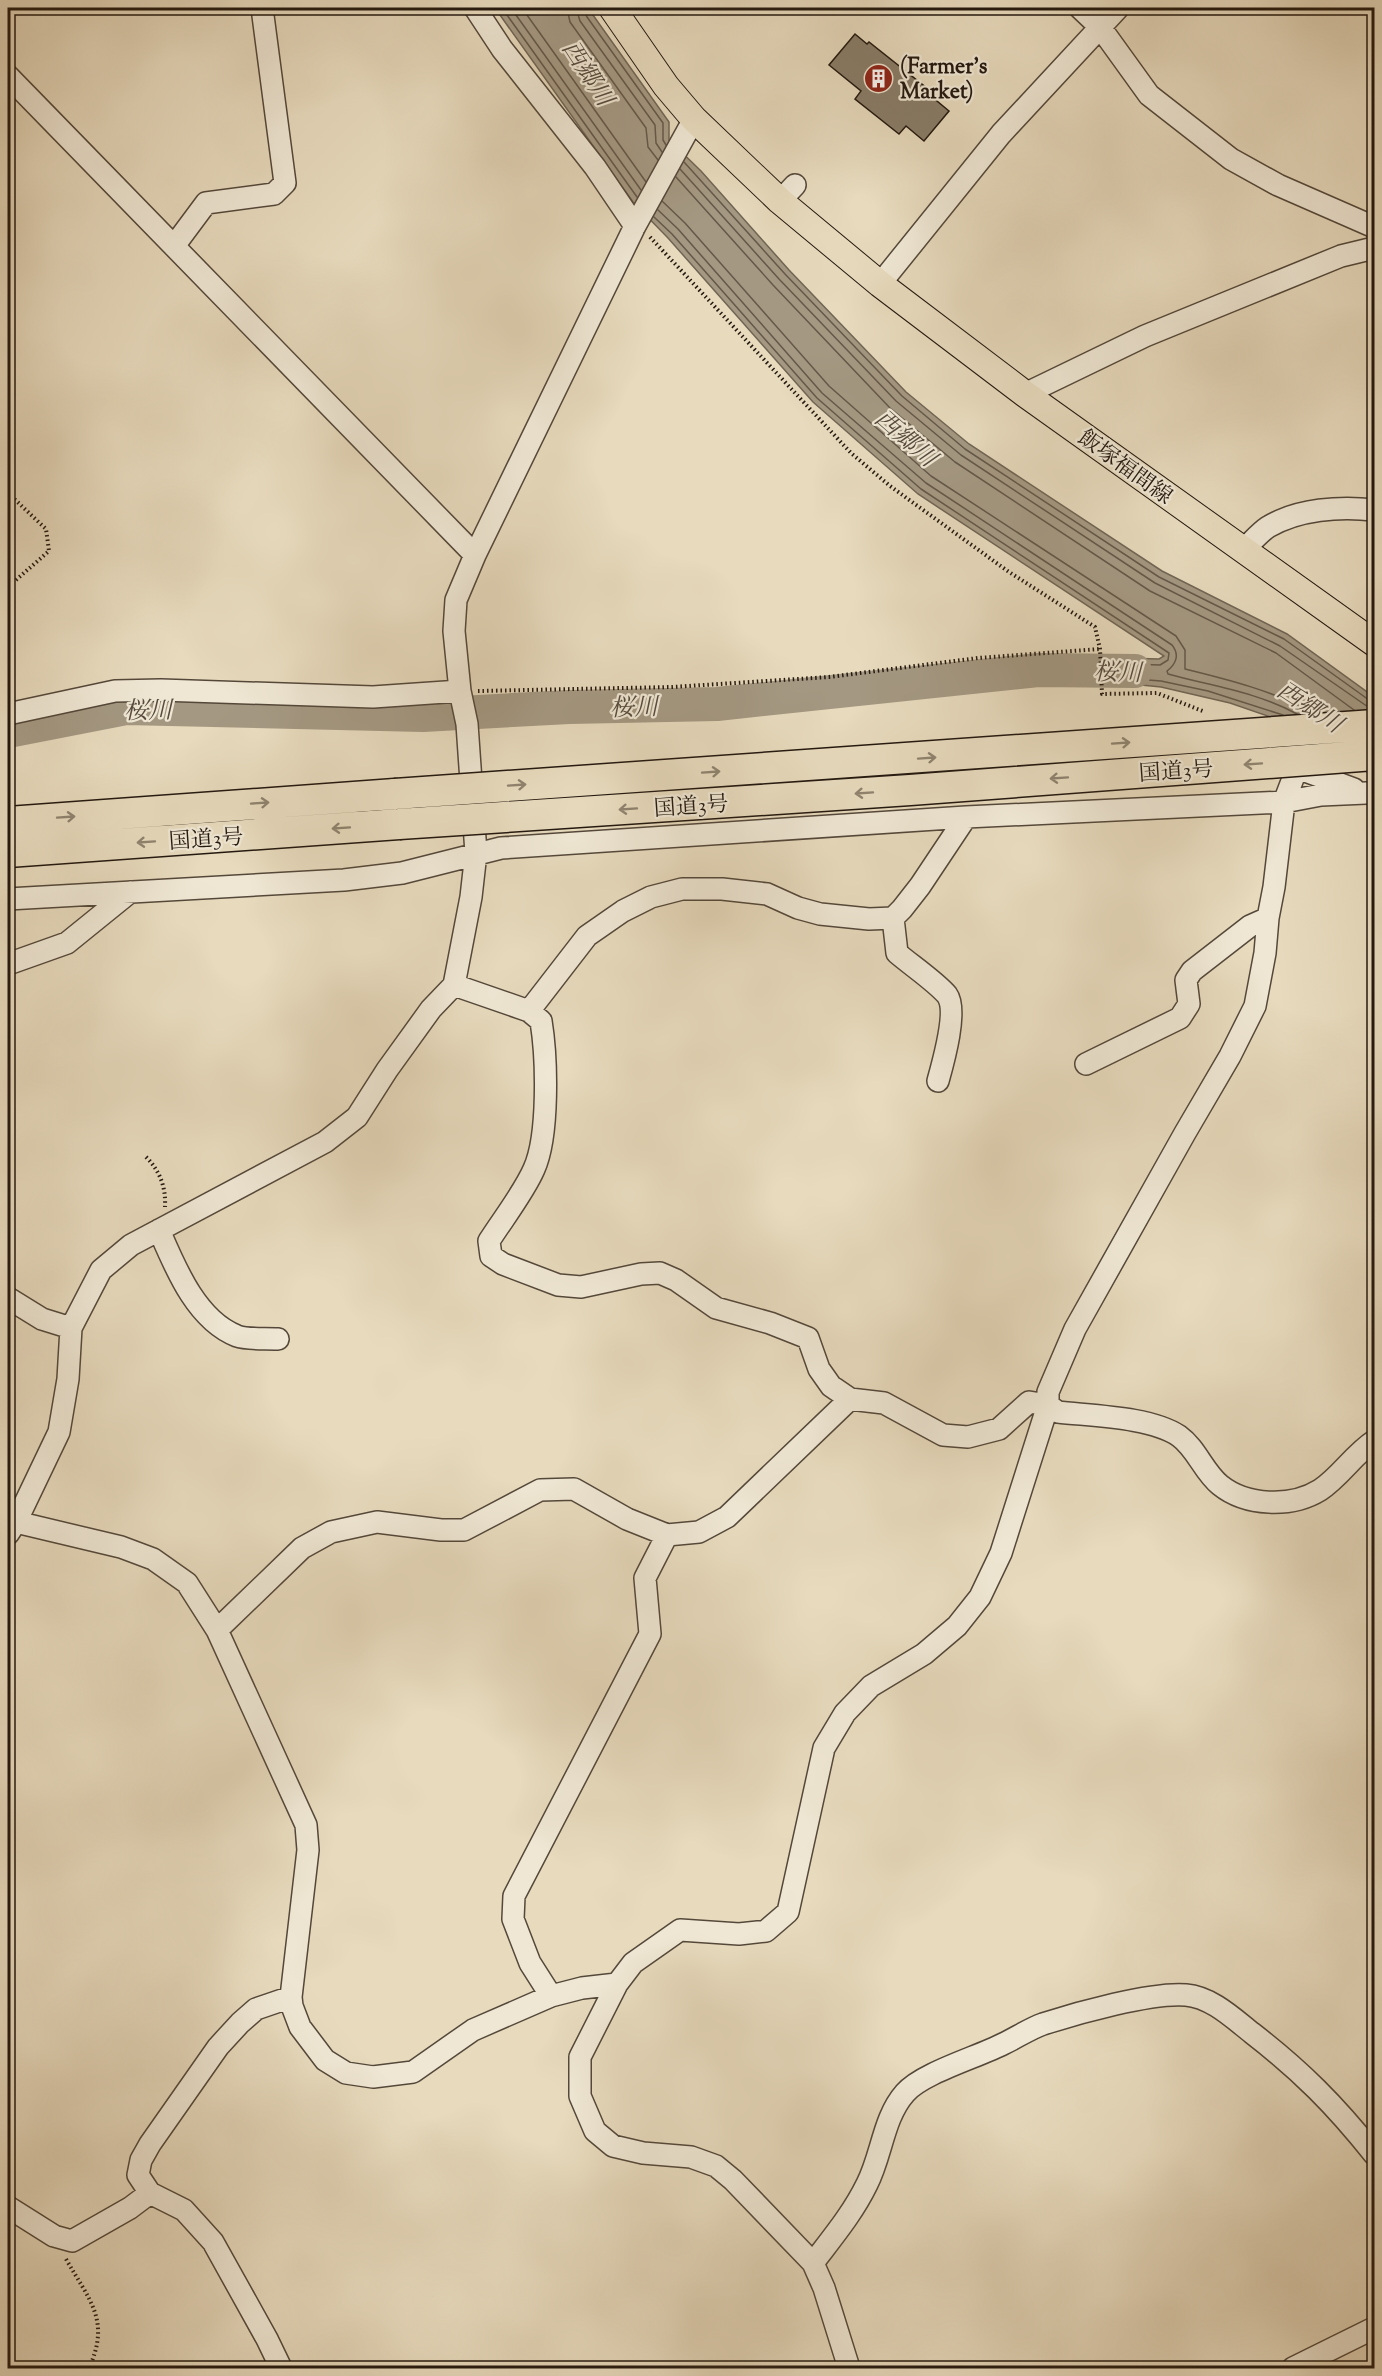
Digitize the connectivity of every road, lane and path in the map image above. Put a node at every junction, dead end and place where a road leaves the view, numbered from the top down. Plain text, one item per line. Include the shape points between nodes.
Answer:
1 (262, 8) edge
2 (475, 8) edge
3 (612, 8) edge
4 (1080, 8) edge
5 (1118, 8) edge
6 (1100, 27) junction
7 (8, 76) edge
8 (694, 119) junction
9 (637, 223) junction
10 (1374, 227) edge
11 (174, 246) junction
12 (1374, 248) edge
13 (880, 284) junction
14 (1025, 394) junction
15 (8, 493) edge
16 (1374, 510) edge
17 (1243, 550) junction
18 (475, 555) junction
19 (8, 587) edge
20 (1374, 643) edge
21 (1100, 649) junction
22 (461, 696) junction
23 (1374, 712) edge
24 (8, 714) edge
25 (1236, 725) joint
26 (1374, 725) edge
27 (1169, 739) junction
28 (1374, 755) edge
29 (1297, 768) junction
30 (1370, 796) edge
31 (1284, 802) junction
32 (966, 817) junction
33 (8, 822) edge
34 (8, 852) edge
35 (476, 853) junction
36 (130, 892) junction
37 (8, 900) edge
38 (892, 918) junction
39 (1268, 918) junction
40 (8, 964) edge
41 (454, 985) junction
42 (530, 1011) junction
43 (1086, 1064) dead end
44 (938, 1081) dead end
45 (146, 1157) dead end
46 (161, 1229) junction
47 (8, 1298) edge
48 (71, 1328) junction
49 (278, 1339) dead end
50 (850, 1399) junction
51 (1047, 1405) junction
52 (1374, 1441) edge
53 (12, 1528) edge
54 (667, 1535) junction
55 (217, 1630) junction
56 (617, 1984) junction
57 (551, 1996) junction
58 (291, 1997) junction
59 (1374, 2154) edge
60 (150, 2193) junction
61 (8, 2207) edge
62 (54, 2236) junction
63 (813, 2263) junction
64 (1374, 2328) edge
65 (89, 2368) edge
66 (281, 2368) edge
67 (849, 2368) edge
68 (1293, 2368) edge

1 - 11 street via 285,183 274,194 206,203
2 - 9 street via 502,49
3 - 8 main road
4 - 6 street
5 - 6 street
6 - 10 street via 1149,95 1230,159 1278,185
6 - 13 street via 1000,134
7 - 11 street
8 - 9 street
8 - 13 main road, 飯塚福間線 via 788,193
9 - 18 street
9 - 21 path via 851,453 1009,572 1095,627
11 - 18 street
12 - 14 street via 1341,256 1145,336
13 - 14 main road, 飯塚福間線
14 - 17 main road, 飯塚福間線
15 - 19 path via 46,529 49,551
16 - 17 street via 1306,512 1268,528
17 - 20 main road, 飯塚福間線
18 - 22 street via 456,600 454,631
21 - 22 path via 978,658 807,679
21 - 25 path via 1102,694 1157,693
22 - 24 street via 115,691
22 - 35 street via 467,724
23 - 27 highway, bridge via 1297,718
25 - 29 street via 1279,747
26 - 27 highway, 国道3号, bridge
33 -> 27 highway, 国道3号, bridge
28 -> 34 highway, 国道3号, bridge
29 - 30 street
29 - 31 street
30 - 31 street via 1321,795
31 - 32 street
31 - 39 street
32 - 35 street via 513,847
32 - 38 street via 920,886
35 - 36 street via 402,873 344,880
35 - 41 street
36 - 37 street
36 - 40 street via 67,943
38 - 42 street via 820,914 767,894 682,889 651,897 587,936
38 - 44 street via 897,953 948,996 951,1008 946,1056
39 - 43 street via 1250,926 1192,971 1186,980 1189,1004 1180,1018
39 - 51 street via 1255,1006 1075,1329 1048,1392
41 - 42 street
41 - 46 street via 431,1009 357,1118 325,1142
42 - 50 street via 542,1022 545,1045 544,1126 534,1169 489,1240 491,1256 558,1285 589,1286 660,1273 716,1308 808,1338 819,1369 831,1386
45 - 46 path via 165,1189
46 - 48 street via 130,1245 101,1270
46 - 49 street via 189,1292 210,1316 238,1336
47 - 48 street via 42,1319
48 - 53 street via 59,1432
50 - 51 street via 884,1403 943,1435 968,1437 999,1429 1029,1402
50 - 54 street via 727,1517 699,1532
51 - 52 street via 1058,1412 1157,1425 1192,1448 1204,1469 1220,1485 1241,1498 1264,1503 1299,1498 1320,1490
51 - 56 street via 1001,1553 980,1597 957,1626 924,1654 871,1686 845,1713 824,1748 788,1912 766,1931 739,1934 680,1930 633,1963
53 - 55 street via 121,1547 153,1559 186,1583
54 - 55 street via 627,1519 574,1489 540,1490 464,1530 377,1522 332,1532 302,1548
54 - 57 street via 645,1578 650,1634 514,1896 513,1919 530,1963
55 - 58 street via 306,1825 308,1850
56 - 57 street
56 - 63 street via 580,2057 580,2096 595,2131 613,2146 691,2157 716,2166
57 - 58 street via 473,2030 413,2072 373,2077 345,2073 325,2060 300,2027
58 - 60 street via 256,2009 218,2047 141,2160 138,2175
59 - 63 street via 1339,2110 1293,2065 1219,2007 1187,1995 1150,1997 1042,2025 929,2077 906,2092 885,2130 867,2184
60 - 62 street via 72,2241
60 - 66 street via 184,2210 213,2242
61 - 62 street
62 - 65 path via 97,2313 99,2338
63 - 67 street
64 - 68 street

